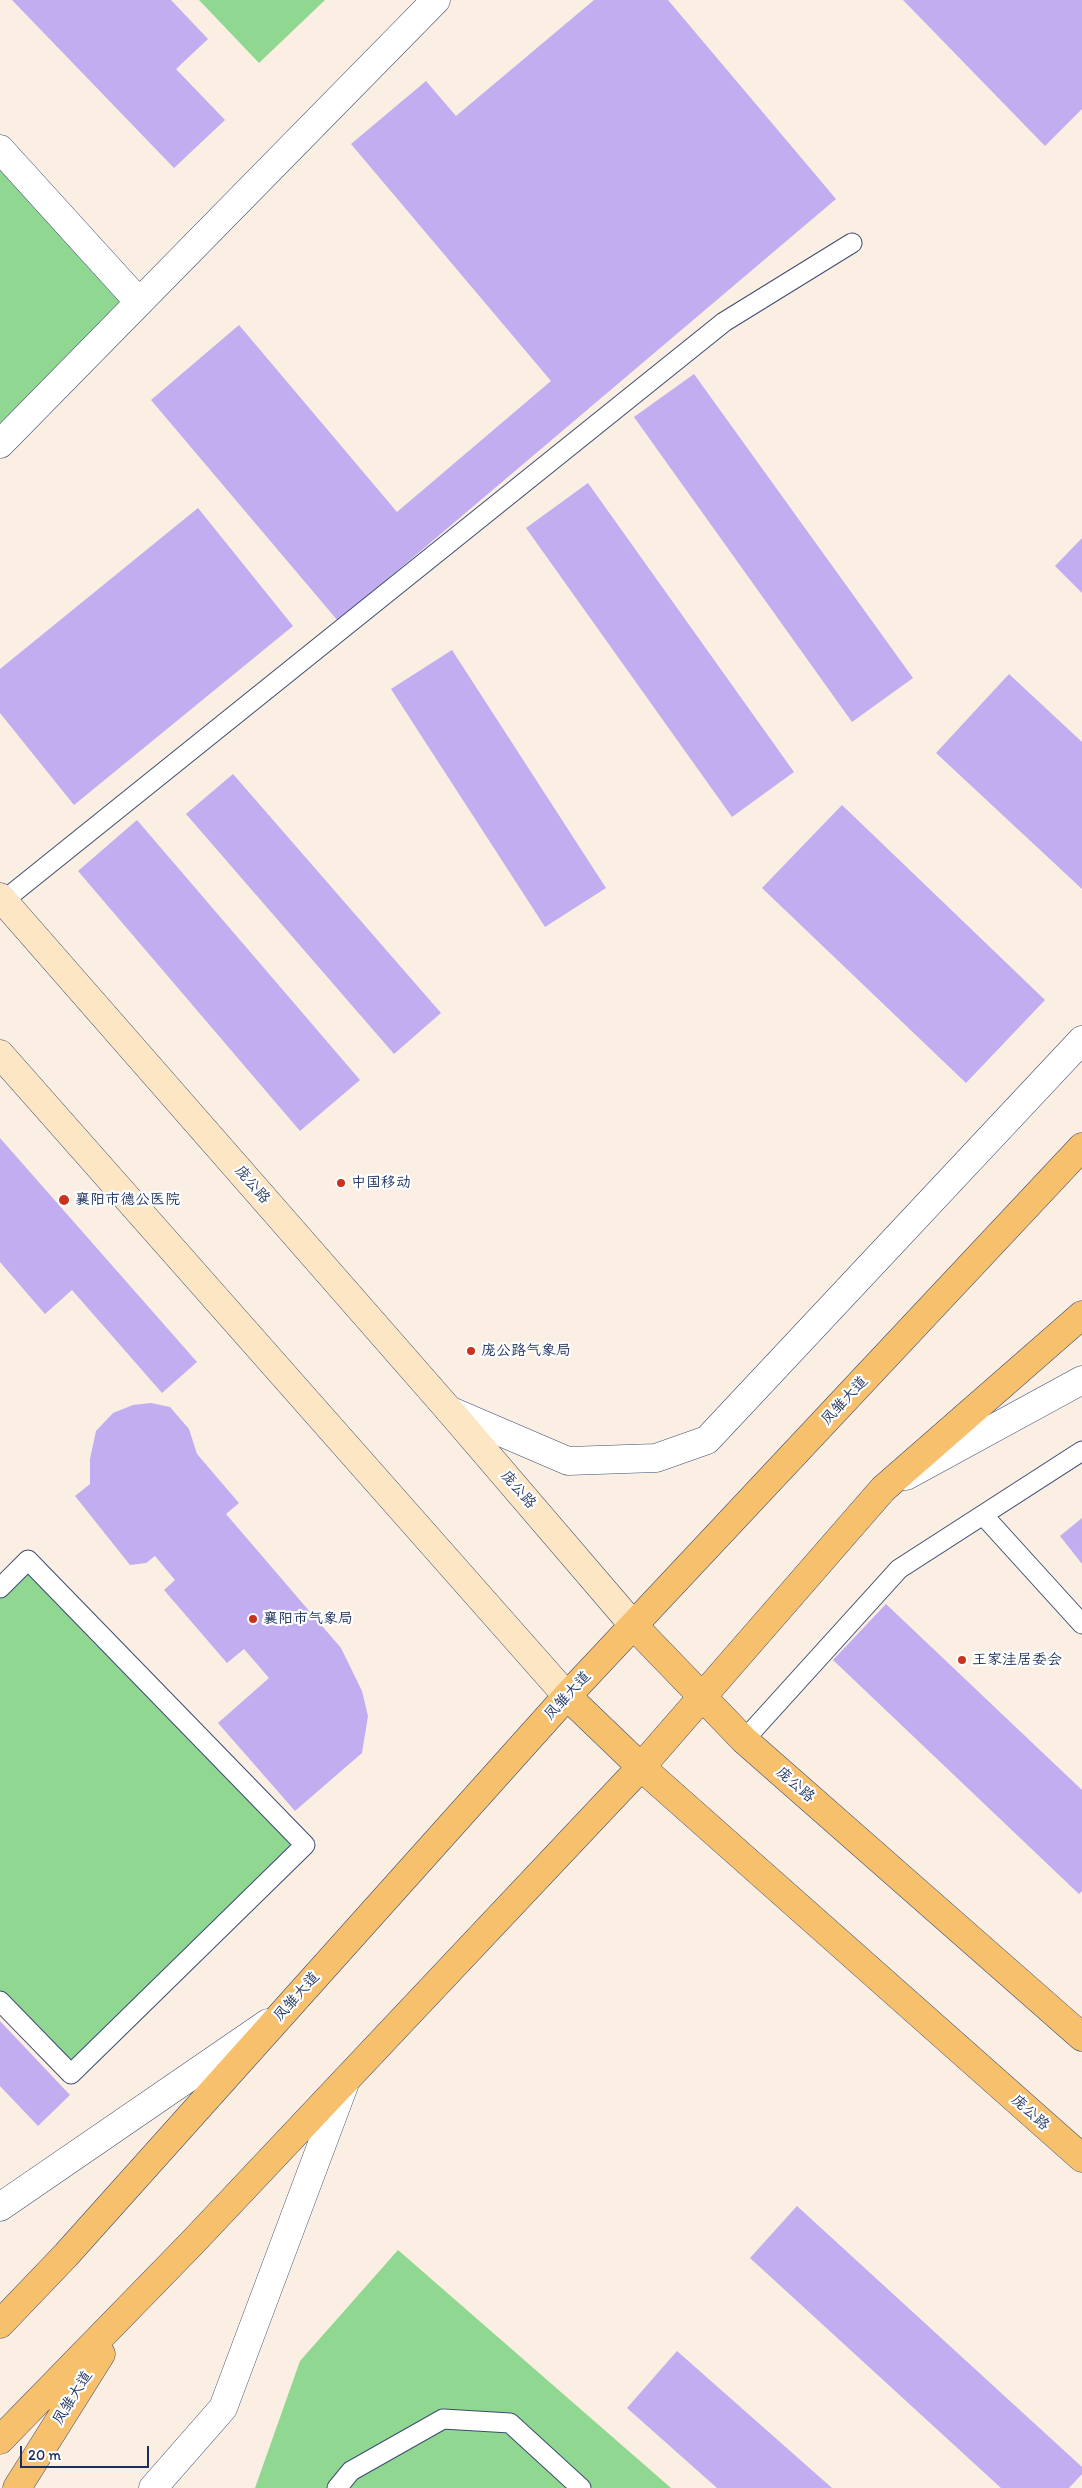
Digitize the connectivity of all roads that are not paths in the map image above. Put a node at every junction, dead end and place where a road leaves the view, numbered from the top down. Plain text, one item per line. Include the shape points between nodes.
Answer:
1 (436, 0) edge
2 (0, 149) edge
3 (852, 243) dead end
4 (139, 302) junction
5 (0, 444) edge
6 (1, 899) edge
7 (1082, 1040) edge
8 (0, 1054) edge
9 (1082, 1147) edge
10 (1082, 1315) edge
11 (1082, 1380) edge
12 (449, 1410) junction
13 (1082, 1451) edge
14 (883, 1489) junction
15 (983, 1514) junction
16 (0, 1588) edge
17 (1082, 1624) edge
18 (634, 1626) junction
19 (568, 1696) junction
20 (702, 1698) junction
21 (744, 1740) junction
22 (641, 1768) junction
23 (0, 2001) edge
24 (283, 2012) junction
25 (1082, 2037) edge
26 (346, 2080) junction
27 (1082, 2158) edge
28 (0, 2207) edge
29 (66, 2255) junction
30 (0, 2299) edge
31 (129, 2308) junction
32 (0, 2324) edge
33 (0, 2440) edge
34 (17, 2488) edge
35 (153, 2488) edge
36 (337, 2488) edge
37 (582, 2488) edge

1 - 4 street
2 - 4 street
3 - 6 lane via 724,322
4 - 5 street
6 - 12 main road, 庞公路
7 - 12 street via 707,1440 656,1458 568,1461
8 - 19 main road, 庞公路
9 - 18 main road, 凤雏大道
10 - 14 main road, 凤雏大道
11 - 14 street
12 - 18 main road, 庞公路
13 - 15 lane
14 - 20 main road, 凤雏大道
15 - 17 lane
15 - 21 lane via 899,1570
16 - 23 lane via 28,1560 305,1845 71,2074
18 - 19 main road, 凤雏大道
18 - 20 main road, 庞公路
19 - 22 main road, 庞公路
19 - 24 main road, 凤雏大道
20 - 21 main road, 庞公路
20 - 22 main road, 凤雏大道
21 - 25 main road, 庞公路
22 - 26 main road, 凤雏大道
22 - 27 main road, 庞公路
24 - 28 street
24 - 29 main road, 凤雏大道
26 - 31 main road, 凤雏大道
26 - 35 street via 223,2408
29 - 30 main road, 凤雏大道
29 - 32 main road, 凤雏大道
31 - 33 main road, 凤雏大道
31 - 34 main road, 凤雏大道
36 - 37 lane via 351,2471 443,2419 510,2423

